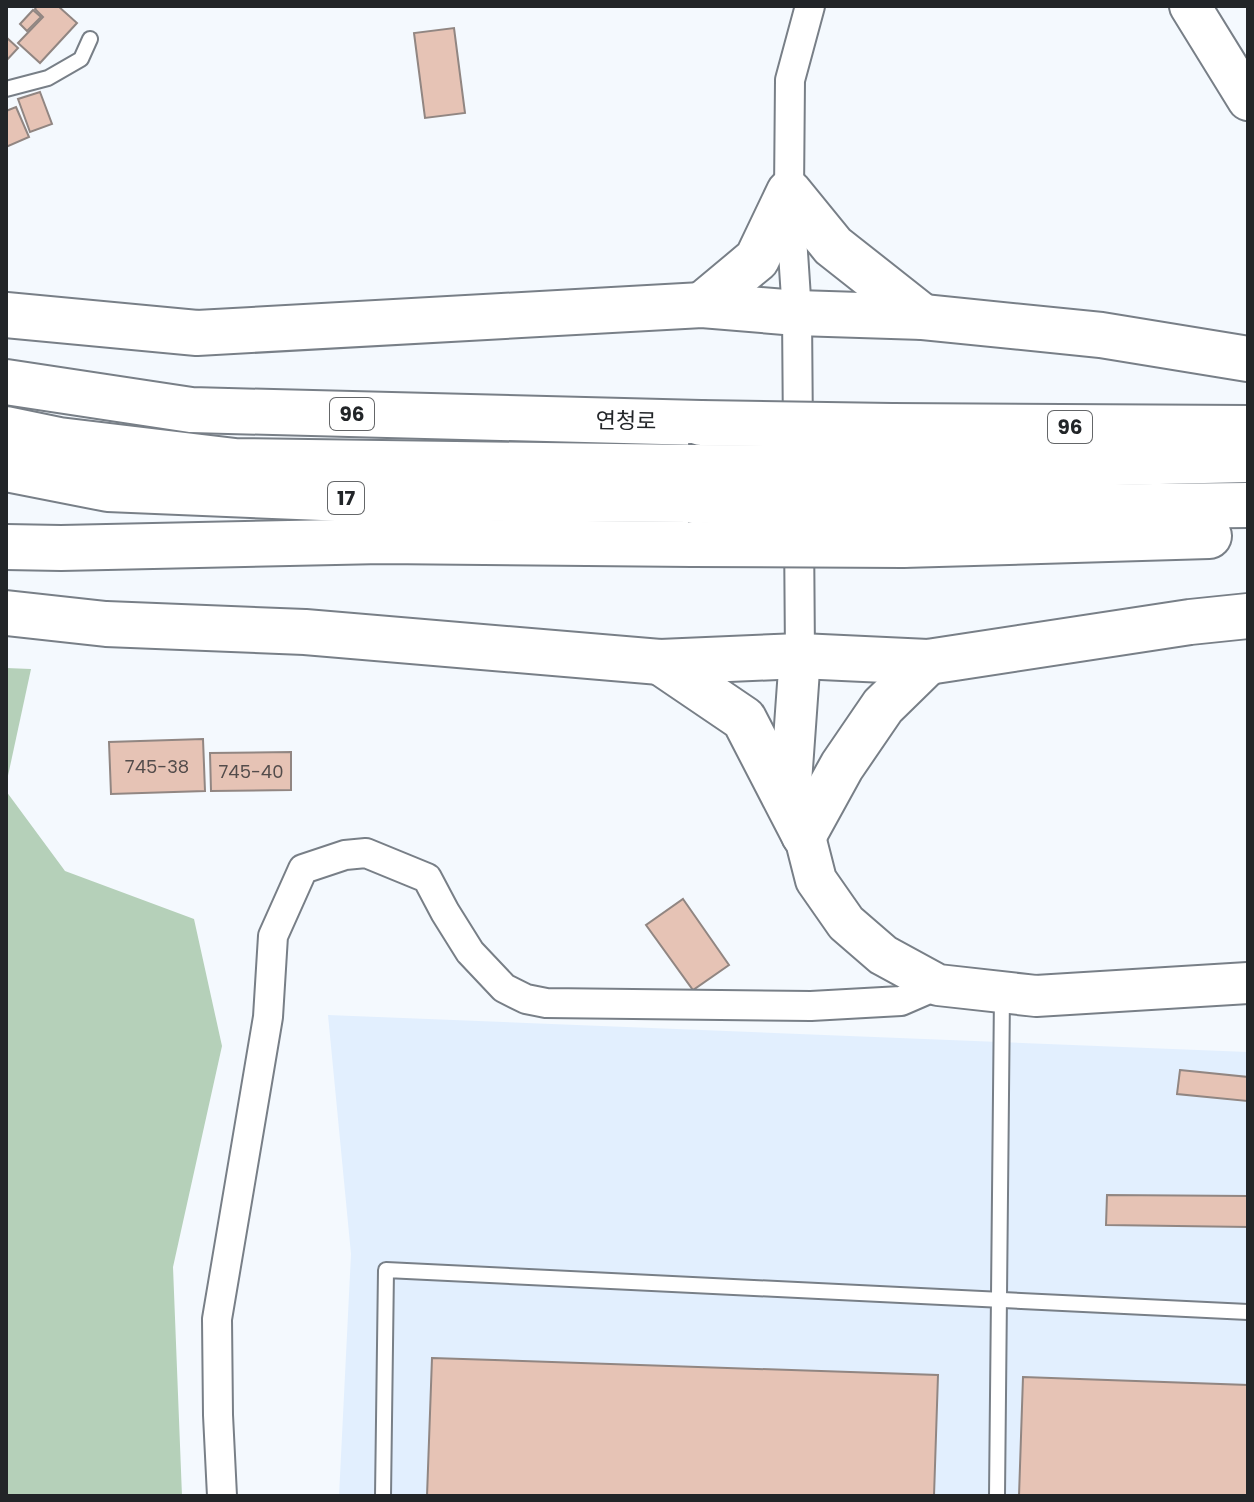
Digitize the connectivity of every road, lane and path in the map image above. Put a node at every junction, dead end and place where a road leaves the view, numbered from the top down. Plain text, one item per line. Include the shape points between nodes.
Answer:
1 (810, 6) edge
2 (1190, 6) edge
3 (90, 39) dead end
4 (6, 89) edge
5 (1248, 100) edge
6 (789, 192) junction
7 (702, 305) junction
8 (797, 313) junction
9 (6, 315) edge
10 (923, 317) junction
11 (1248, 359) edge
12 (6, 382) edge
13 (1248, 428) edge
14 (6, 429) edge
15 (1248, 460) edge
16 (6, 469) edge
17 (688, 483) junction
18 (1248, 505) edge
19 (896, 508) junction
20 (1248, 534) edge
21 (6, 547) edge
22 (6, 613) edge
23 (1248, 616) edge
24 (800, 656) junction
25 (660, 662) junction
26 (928, 662) junction
27 (804, 835) junction
28 (1248, 983) edge
29 (938, 985) junction
30 (1002, 993) junction
31 (999, 1301) junction
32 (1248, 1312) edge
33 (222, 1496) edge
34 (383, 1496) edge
35 (997, 1496) edge

1 - 6 street via 790,80
2 - 5 street
3 - 4 lane via 81,59 48,78
6 - 7 highway via 757,259
6 - 8 street
6 - 10 highway via 833,246
7 - 8 highway
7 - 9 highway via 197,333
8 - 10 highway
8 - 24 street
10 - 11 highway via 1101,335
12 - 13 highway, 연청로 / 96, bridge via 191,410 701,423
14 - 17 highway, 연청로 / 17 via 235,461
15 - 19 highway
16 - 17 highway, 17 via 108,489 322,498
17 - 19 highway, bridge
18 - 19 highway
19 - 20 highway
19 - 21 highway, bridge via 692,544 382,541
22 - 25 highway
23 - 26 highway
24 - 25 highway
24 - 26 highway
24 - 27 street via 791,782
25 - 27 highway via 744,719
26 - 27 highway via 883,706
27 - 29 street via 816,880 846,923 883,955
28 - 30 street via 1036,996
29 - 30 street
29 - 33 street via 901,1001 811,1006 546,1003 504,988 470,952 427,878 366,853 303,869 273,936 268,1017 217,1319
30 - 31 lane
31 - 32 lane
31 - 34 lane via 386,1270
31 - 35 lane

